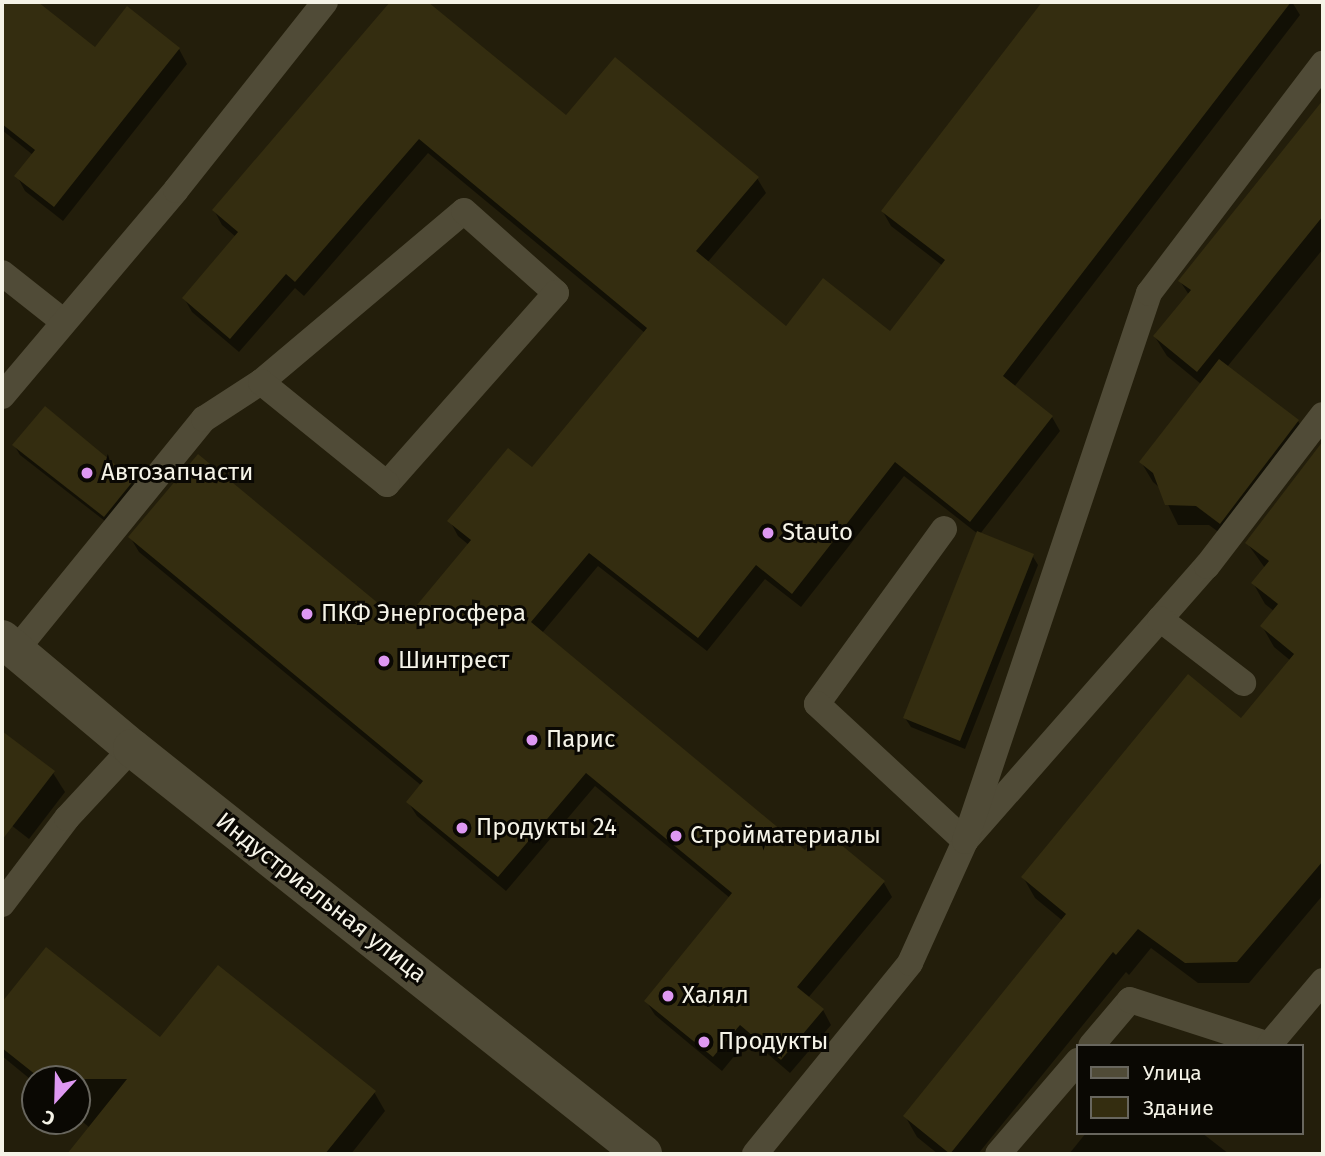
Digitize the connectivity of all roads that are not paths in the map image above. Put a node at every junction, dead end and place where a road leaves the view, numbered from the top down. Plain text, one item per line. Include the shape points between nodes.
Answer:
1 (326, 2) edge
2 (1323, 64) edge
3 (2, 273) edge
4 (64, 322) junction
5 (261, 382) junction
6 (2, 396) edge
7 (1323, 415) edge
8 (944, 528) dead end
9 (1160, 619) junction
10 (9, 644) edge
11 (1243, 683) dead end
12 (132, 748) junction
13 (965, 841) junction
14 (2, 904) edge
15 (1323, 981) edge
16 (1093, 1044) edge
17 (1266, 1044) edge
18 (1270, 1044) edge
19 (1076, 1063) edge
20 (643, 1154) edge
21 (755, 1154) edge
22 (998, 1154) edge

1 - 4 lane
2 - 13 lane via 1149,293
3 - 4 lane
4 - 6 lane
5 - 5 lane via 464,211 556,293 387,484
5 - 10 lane via 204,419
7 - 9 lane via 1207,566
8 - 13 lane via 817,704
9 - 11 lane
9 - 13 lane
10 - 12 main road, Индустриальная улица
12 - 14 lane via 67,818
12 - 20 main road, Индустриальная улица
13 - 21 lane via 910,963
15 - 18 lane
16 - 17 lane via 1130,1000
19 - 22 lane

